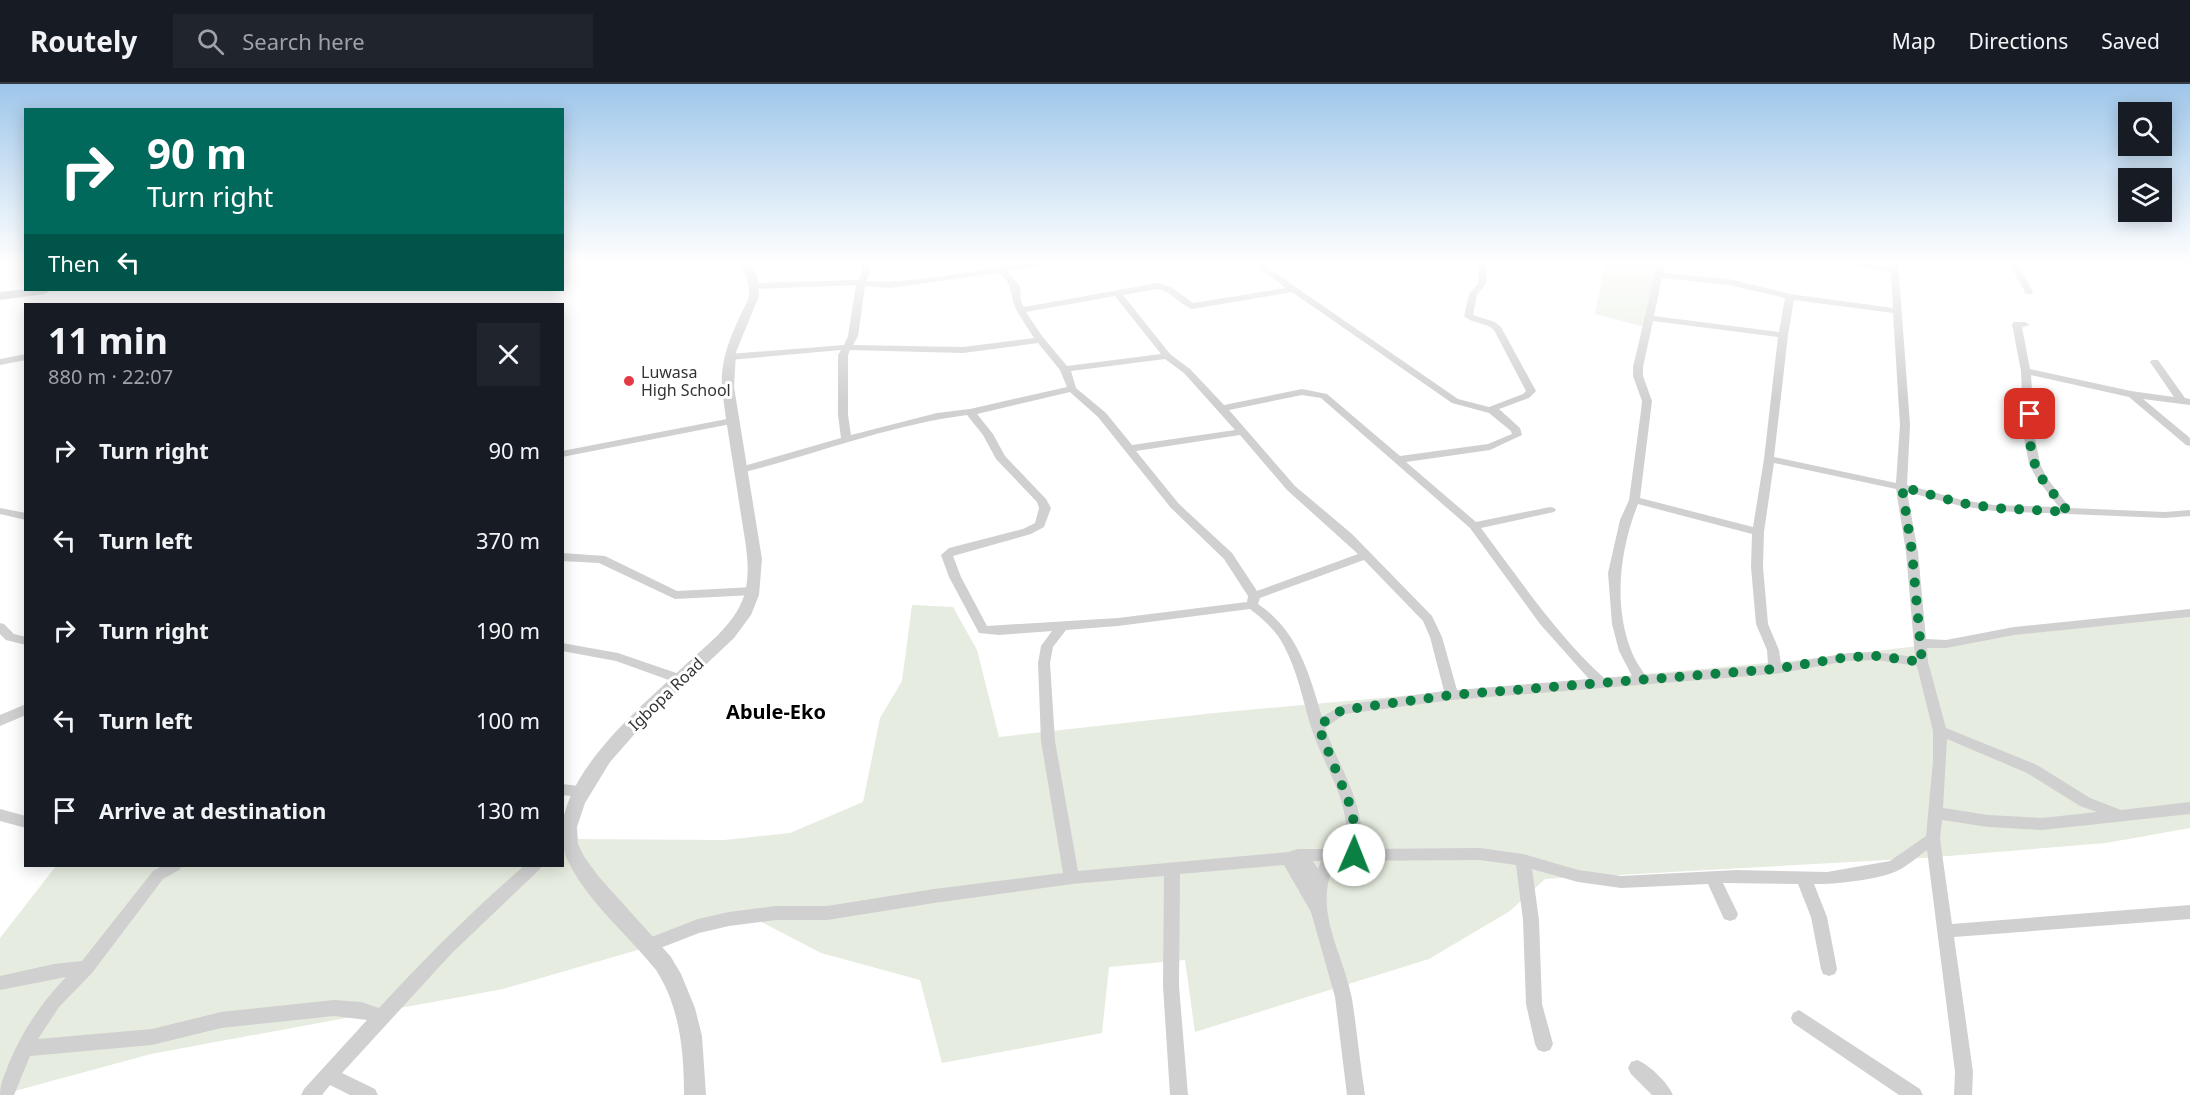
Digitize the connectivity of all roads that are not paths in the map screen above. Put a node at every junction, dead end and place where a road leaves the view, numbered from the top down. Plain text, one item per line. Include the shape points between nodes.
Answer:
1 (749, 308) edge
2 (857, 308) edge
3 (1031, 308) edge
4 (1129, 308) edge
5 (1319, 308) edge
6 (1470, 308) edge
7 (1652, 308) edge
8 (1788, 308) edge
9 (1870, 308) edge
10 (1897, 308) edge
11 (1021, 310) joint
12 (1897, 312) junction
13 (1650, 318) junction
14 (2025, 325) dead end
15 (1783, 335) junction
16 (1040, 340) junction
17 (847, 348) junction
18 (1167, 356) junction
19 (24, 357) edge
20 (729, 357) junction
21 (0, 362) edge
22 (2155, 362) dead end
23 (1065, 369) junction
24 (2026, 371) junction
25 (1072, 389) junction
26 (2131, 394) junction
27 (2186, 401) edge
28 (1222, 408) junction
29 (1493, 411) junction
30 (970, 412) junction
31 (732, 421) junction
32 (1241, 432) junction
33 (847, 440) junction
34 (2190, 443) edge
35 (1128, 449) junction
36 (564, 454) edge
37 (1396, 459) junction
38 (1769, 459) junction
39 (741, 470) junction
40 (1902, 487) junction
41 (1634, 500) junction
42 (1550, 510) dead end
43 (0, 511) edge
44 (2068, 512) junction
45 (2190, 513) edge
46 (24, 517) edge
47 (1474, 526) junction
48 (1758, 532) junction
49 (1366, 556) junction
50 (564, 557) edge
51 (753, 591) junction
52 (1253, 600) junction
53 (2190, 613) edge
54 (1062, 626) junction
55 (0, 627) edge
56 (24, 640) edge
57 (1921, 643) junction
58 (564, 647) edge
59 (1922, 662) junction
60 (1775, 669) junction
61 (1640, 678) junction
62 (681, 679) junction
63 (1600, 682) junction
64 (1452, 695) junction
65 (24, 709) edge
66 (0, 721) edge
67 (1318, 726) junction
68 (1940, 731) junction
69 (564, 789) edge
70 (582, 791) junction
71 (2188, 810) edge
72 (1935, 813) junction
73 (2121, 814) junction
74 (0, 815) edge
75 (24, 821) edge
76 (565, 839) edge
77 (1933, 839) junction
78 (1332, 855) junction
79 (1354, 855) junction
80 (1293, 856) junction
81 (1523, 860) junction
82 (533, 867) edge
83 (1172, 868) junction
84 (159, 870) edge
85 (1803, 876) junction
86 (1713, 877) junction
87 (1072, 878) junction
88 (1320, 889) junction
89 (1318, 911) junction
90 (2190, 912) edge
91 (1730, 914) dead end
92 (1945, 931) junction
93 (650, 945) junction
94 (86, 968) junction
95 (1829, 969) dead end
96 (0, 983) edge
97 (381, 1016) junction
98 (1799, 1018) dead end
99 (1544, 1044) dead end
100 (24, 1048) junction
101 (1636, 1068) dead end
102 (328, 1075) junction
103 (5, 1095) edge
104 (310, 1095) edge
105 (369, 1095) edge
106 (695, 1095) edge
107 (1179, 1095) edge
108 (1356, 1095) edge
109 (1664, 1095) edge
110 (1914, 1095) edge
111 (1963, 1095) edge

1 - 20 street, Igbopa Road
2 - 17 street
3 - 11 street
4 - 18 street
5 - 29 street via 1455,401
6 - 29 street via 1468,316 1498,327 1531,391 1494,407
7 - 13 street
8 - 15 street
9 - 12 street
10 - 12 street
11 - 16 street
12 - 40 street via 1905,425
13 - 15 street
13 - 41 street via 1638,367 1647,401
14 - 24 street via 2017,324
15 - 38 street
16 - 17 street via 963,350
16 - 23 street
17 - 20 street
17 - 33 street via 843,355
18 - 23 street
18 - 28 street
19 - 21 street
20 - 31 street, Igbopa Road
22 - 27 street
23 - 25 street
24 - 26 street
24 - 44 street via 2030,414 2027,430 2035,464
25 - 30 street
25 - 35 street via 1102,415
26 - 27 street
26 - 34 street
28 - 32 street
28 - 37 street via 1302,392 1316,393
29 - 37 street via 1517,435 1490,447
30 - 33 street via 937,416
30 - 54 street via 1000,457 1042,501 1044,517 1040,525 1027,532 953,551 947,560 983,630
31 - 36 street
31 - 39 street, Igbopa Road
32 - 35 street
32 - 49 street via 1291,488
33 - 39 street
35 - 52 street via 1175,506 1228,556
37 - 47 street
38 - 40 street
38 - 48 street
39 - 51 street, Igbopa Road via 755,559
40 - 44 street via 1994,508
40 - 57 street
41 - 48 street
41 - 61 street via 1614,573 1618,624 1625,651
42 - 47 street
43 - 46 street
44 - 45 street
47 - 63 street via 1544,621
48 - 60 street via 1762,624 1773,650
49 - 52 street
49 - 64 street via 1428,619
50 - 51 street via 601,559 675,595
51 - 62 street, Igbopa Road via 743,615 726,636
52 - 54 street via 1185,615
52 - 67 street via 1290,644
53 - 57 street via 2013,631 1946,644
54 - 87 street via 1047,646 1044,663 1048,741
55 - 56 street via 10,637
57 - 59 street
58 - 62 street via 618,657
59 - 60 street via 1885,656 1848,657
59 - 68 street
60 - 61 street
61 - 63 street
62 - 70 street, Igbopa Road via 622,737
63 - 64 street
64 - 67 street via 1342,710
65 - 66 street
67 - 79 street via 1352,810
68 - 72 street
68 - 73 street via 2032,769 2085,802
69 - 70 street
70 - 76 street, Igbopa Road
71 - 73 street
72 - 73 street via 2016,824
72 - 77 street
74 - 75 street
76 - 93 street, Igbopa Road via 596,889
77 - 85 street via 1884,869 1838,877
77 - 92 street
78 - 79 street
78 - 80 street
78 - 88 street
79 - 81 street via 1458,854
80 - 83 street
80 - 88 street via 1307,864
80 - 89 street
81 - 86 street via 1578,876 1621,882
81 - 99 street via 1531,920 1534,1004
82 - 97 street via 484,909
83 - 87 street
83 - 107 street via 1171,986
84 - 94 street
85 - 86 street
85 - 95 street via 1819,917
86 - 91 street
87 - 93 street via 827,914 776,913 729,919 698,926
88 - 89 street
89 - 108 street via 1343,997
90 - 92 street
92 - 111 street via 1964,1072
93 - 106 street, Igbopa Road via 673,978 685,1009 692,1037
94 - 96 street
94 - 100 street via 52,1002
97 - 100 street via 345,1008 312,1010 221,1020 152,1037
97 - 102 street
98 - 110 street
100 - 103 street
101 - 109 street
102 - 104 street
102 - 105 street

